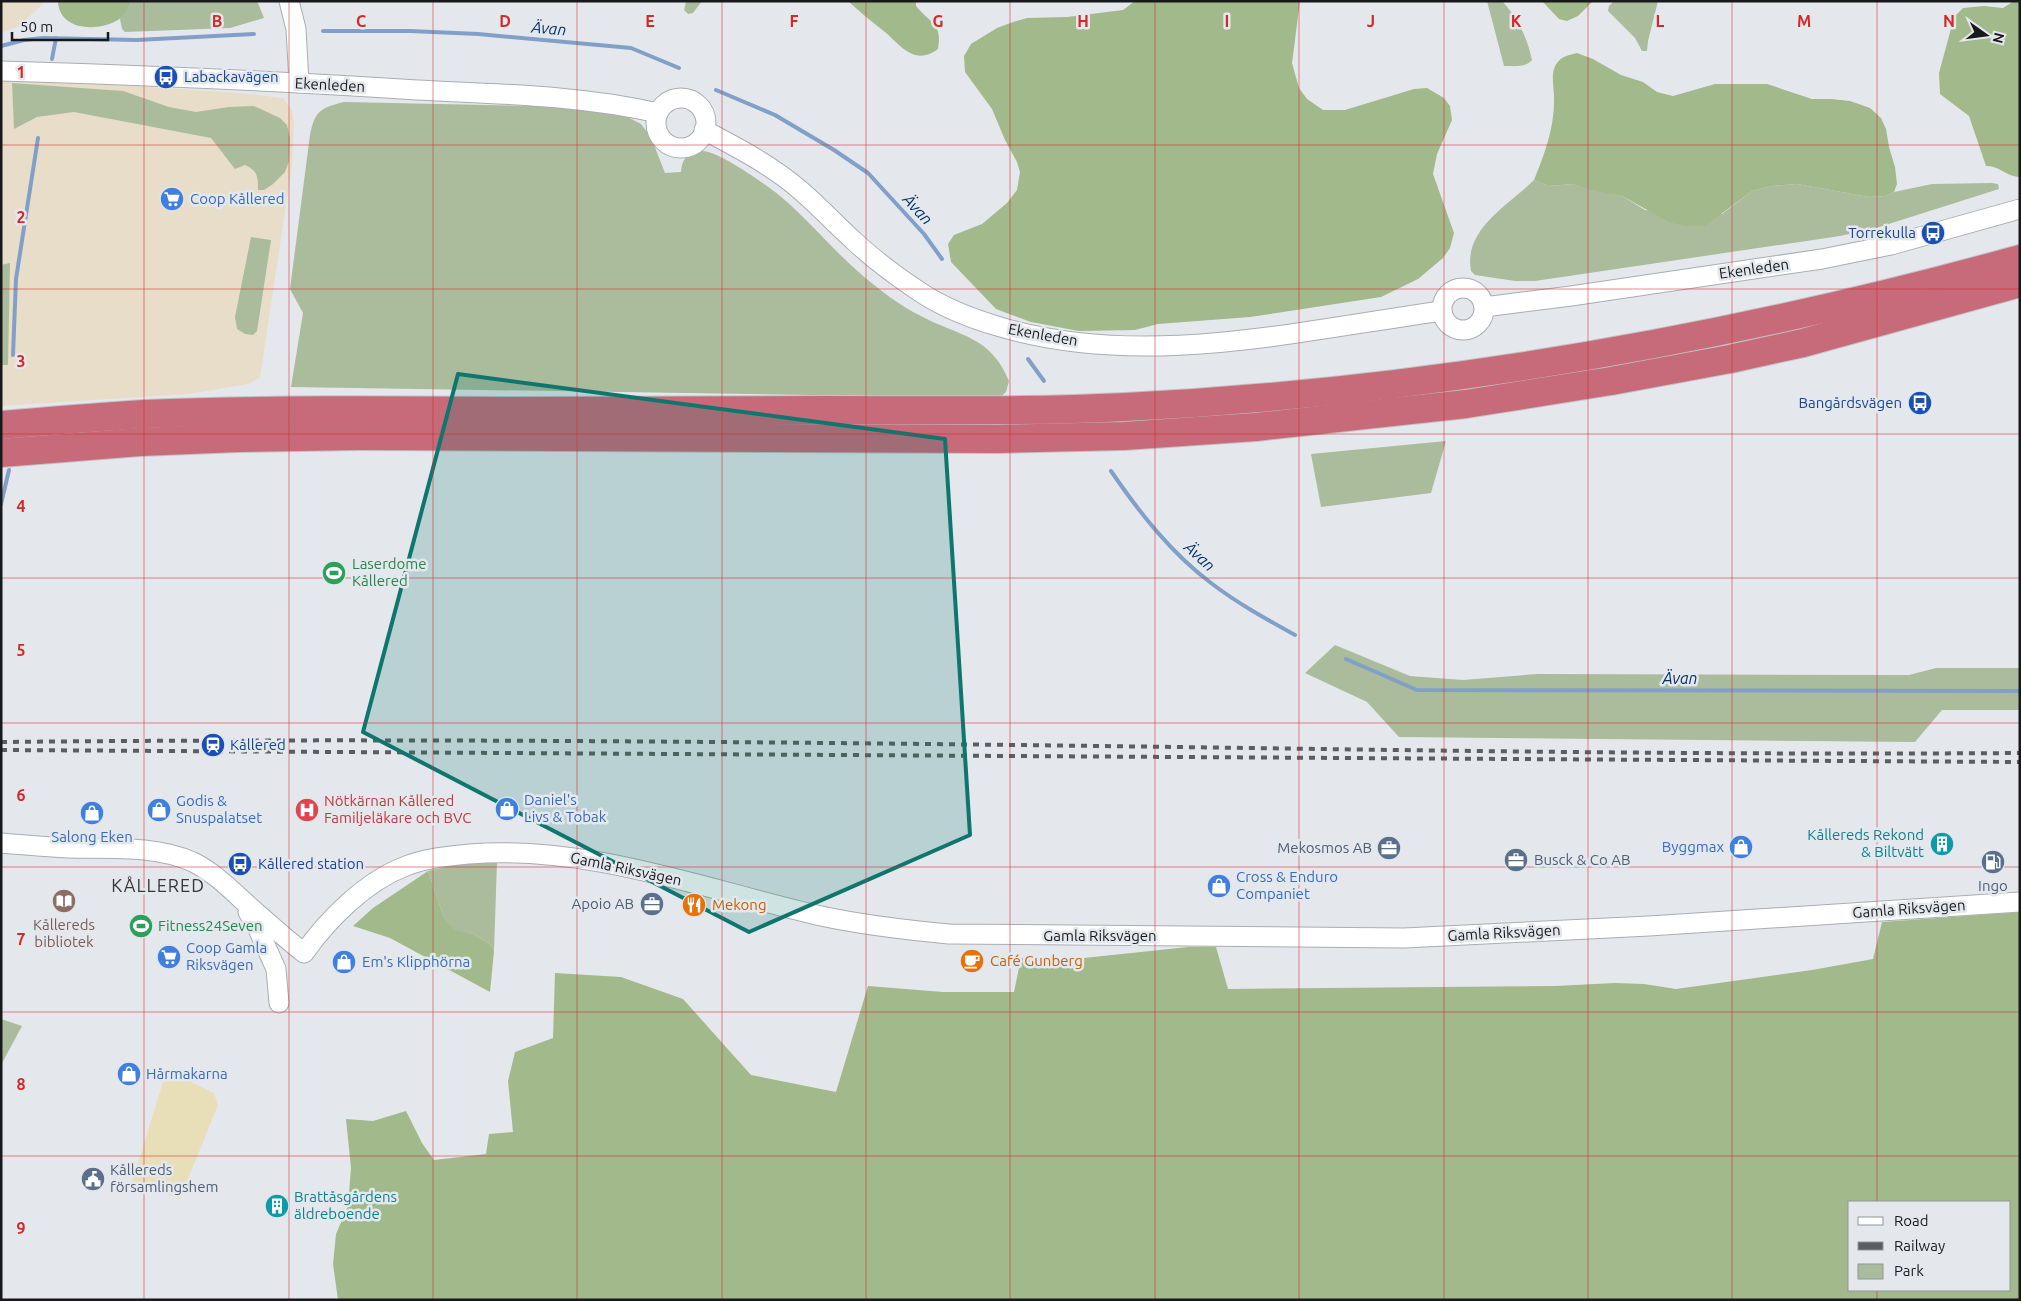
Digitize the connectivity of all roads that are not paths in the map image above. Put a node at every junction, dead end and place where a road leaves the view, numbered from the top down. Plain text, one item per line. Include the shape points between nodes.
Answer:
1 (289, 1) edge
2 (1, 71) edge
3 (299, 83) junction
4 (658, 112) junction
5 (704, 130) junction
6 (2020, 209) edge
7 (2020, 254) edge
8 (2020, 260) edge
9 (1979, 271) junction
10 (2020, 283) edge
11 (2020, 301) edge
12 (1484, 306) junction
13 (1442, 311) junction
14 (1804, 343) junction
15 (1, 425) edge
16 (1, 453) edge
17 (1, 843) edge
18 (242, 900) junction
19 (2020, 902) edge
20 (279, 1003) dead end

1 - 3 street via 296,29
2 - 3 street, Ekenleden
3 - 4 street, Ekenleden via 582,100
4 - 5 street via 671,100 690,99 704,114
4 - 5 street via 658,133 668,144 689,146
5 - 13 street, Ekenleden via 776,171 878,262 922,294 951,310 1012,330 1111,345 1183,345
6 - 12 street, Ekenleden via 1891,245 1822,259
7 - 9 highway
8 - 9 highway
9 - 15 highway via 1801,315 1611,353 1465,375 1252,398 1123,407 1006,410 362,410 142,414
10 - 14 highway
11 - 14 highway via 1928,323
12 - 13 street via 1474,291 1462,288 1449,293
12 - 13 street via 1481,320 1465,330 1452,327 1443,318
14 - 16 highway via 1648,374 1466,404 1256,427 1124,436 588,439 359,436 140,442
17 - 18 street, Gamla Riksvägen via 163,852 202,868
18 - 19 street, Gamla Riksvägen via 304,953 337,913 404,867 428,859 498,852 566,856 822,916 949,934 1404,938
18 - 20 street, Gamla Riksvägen via 276,969

